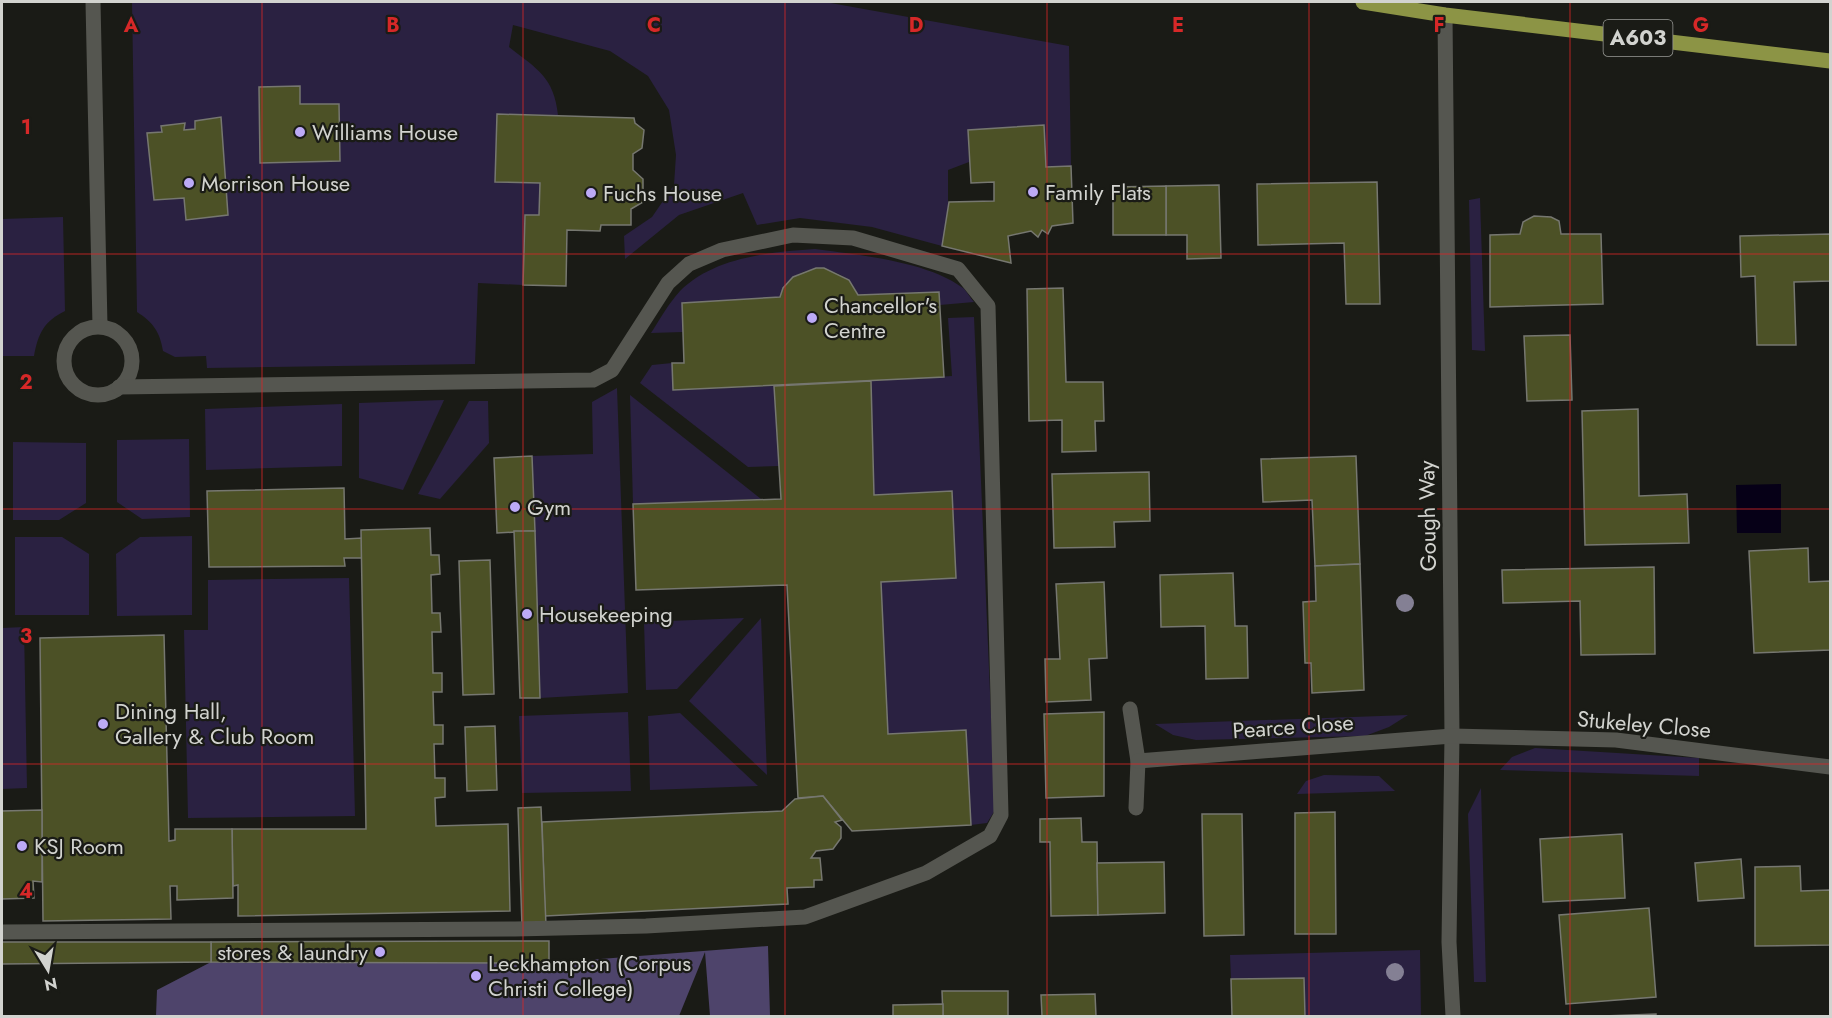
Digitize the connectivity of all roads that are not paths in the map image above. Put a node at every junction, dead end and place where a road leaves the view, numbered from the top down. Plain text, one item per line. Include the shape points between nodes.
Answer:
1 (93, 2) edge
2 (1363, 2) edge
3 (1445, 15) junction
4 (1830, 61) edge
5 (100, 326) junction
6 (119, 387) junction
7 (1130, 709) dead end
8 (1452, 736) junction
9 (1138, 761) junction
10 (1830, 767) edge
11 (1136, 808) dead end
12 (2, 932) edge
13 (1453, 1017) edge

1 - 5 street
2 - 3 main road, A603
3 - 4 main road, A603
3 - 8 street, Gough Way
5 - 6 street via 123,337 130,347 132,366
5 - 6 street via 77,334 68,345 64,364 74,386 84,392 98,396
6 - 12 street via 593,380 612,370 668,283 689,264 722,250 794,235 853,238 958,269 988,306 1001,815 990,836 926,873 805,917 515,929
7 - 9 street
8 - 9 street, Pearce Close
8 - 10 street, Stukeley Close via 1616,740
8 - 13 street, Gough Way via 1449,942
9 - 11 street

